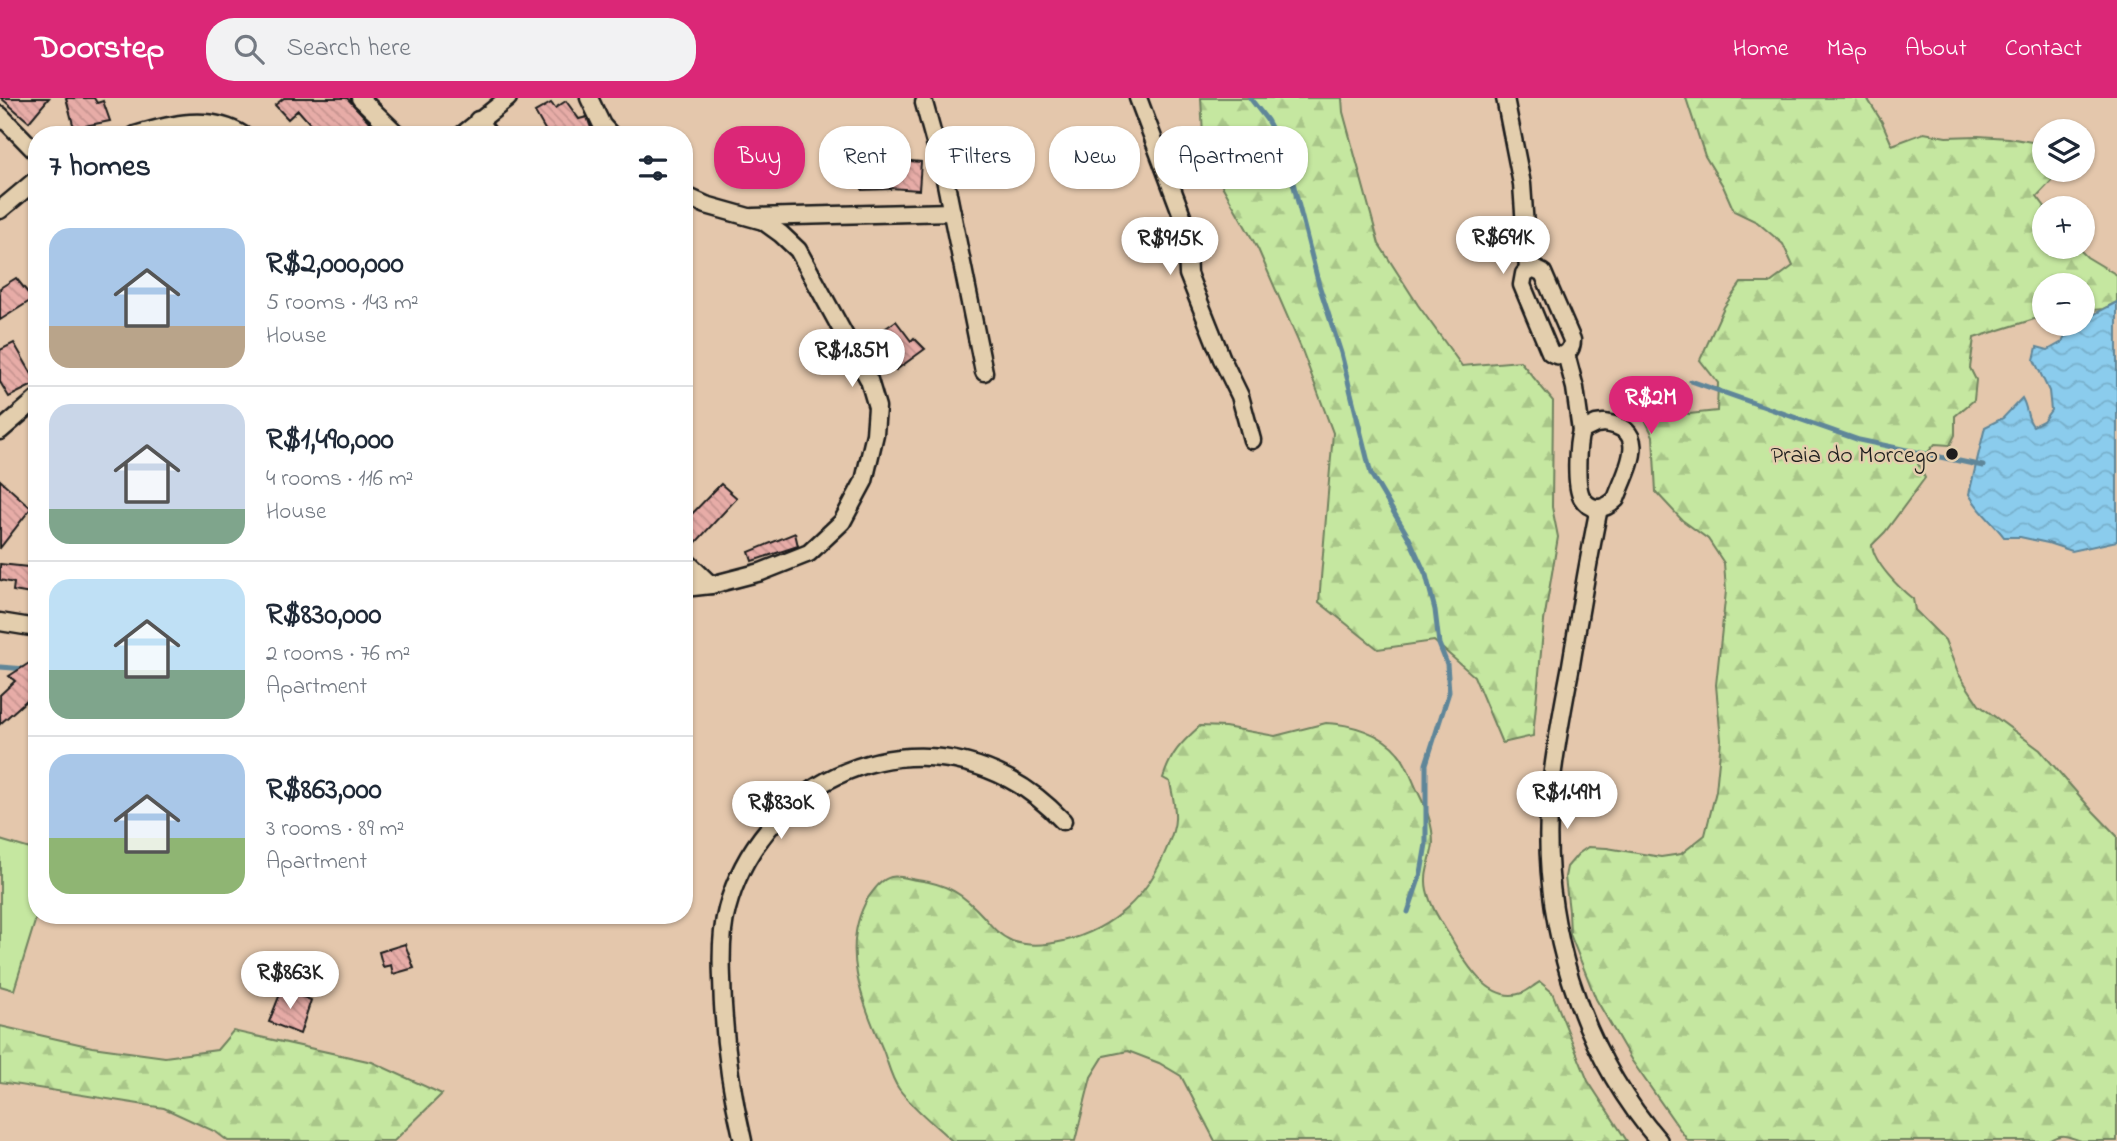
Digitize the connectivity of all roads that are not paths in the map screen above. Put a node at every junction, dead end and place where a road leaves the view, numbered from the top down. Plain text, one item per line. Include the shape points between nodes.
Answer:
1 (360, 98) edge
2 (508, 98) edge
3 (589, 98) edge
4 (1138, 98) edge
5 (1505, 98) edge
6 (924, 103) dead end
7 (0, 115) edge
8 (478, 120) junction
9 (168, 126) edge
10 (222, 126) edge
11 (389, 126) edge
12 (471, 126) edge
13 (482, 126) edge
14 (604, 126) edge
15 (28, 144) edge
16 (28, 186) edge
17 (693, 199) edge
18 (0, 209) edge
19 (952, 212) junction
20 (747, 217) junction
21 (1528, 270) junction
22 (1566, 355) junction
23 (984, 372) dead end
24 (28, 408) edge
25 (0, 431) edge
26 (1581, 431) junction
27 (1252, 440) dead end
28 (1599, 508) junction
29 (693, 568) edge
30 (711, 585) junction
31 (693, 587) edge
32 (0, 622) edge
33 (28, 627) edge
34 (1063, 821) dead end
35 (743, 1141) edge
36 (1659, 1141) edge

1 - 11 street
2 - 8 street
3 - 14 street
4 - 27 street via 1186,226 1188,274 1240,396
5 - 21 street via 1522,184
6 - 19 street
7 - 15 street
8 - 12 street
8 - 13 street
9 - 10 street via 205,121
16 - 18 street
17 - 20 street
19 - 20 street
19 - 23 street
20 - 30 street via 763,221 797,250 869,380 877,407 875,433 864,481 842,522 826,538 809,553
21 - 22 street via 1522,285 1550,352
21 - 22 street via 1543,273 1572,340
22 - 26 street
24 - 25 street
26 - 28 street via 1580,494 1587,504
26 - 28 street via 1596,424 1612,424 1633,440 1633,453 1616,499
28 - 36 street via 1554,763 1551,882 1564,957 1585,1019 1614,1078
29 - 30 street
30 - 31 street
32 - 33 street
34 - 35 street via 1028,790 998,774 964,762 918,757 849,769 808,791 774,820 739,873 722,933 725,1036

